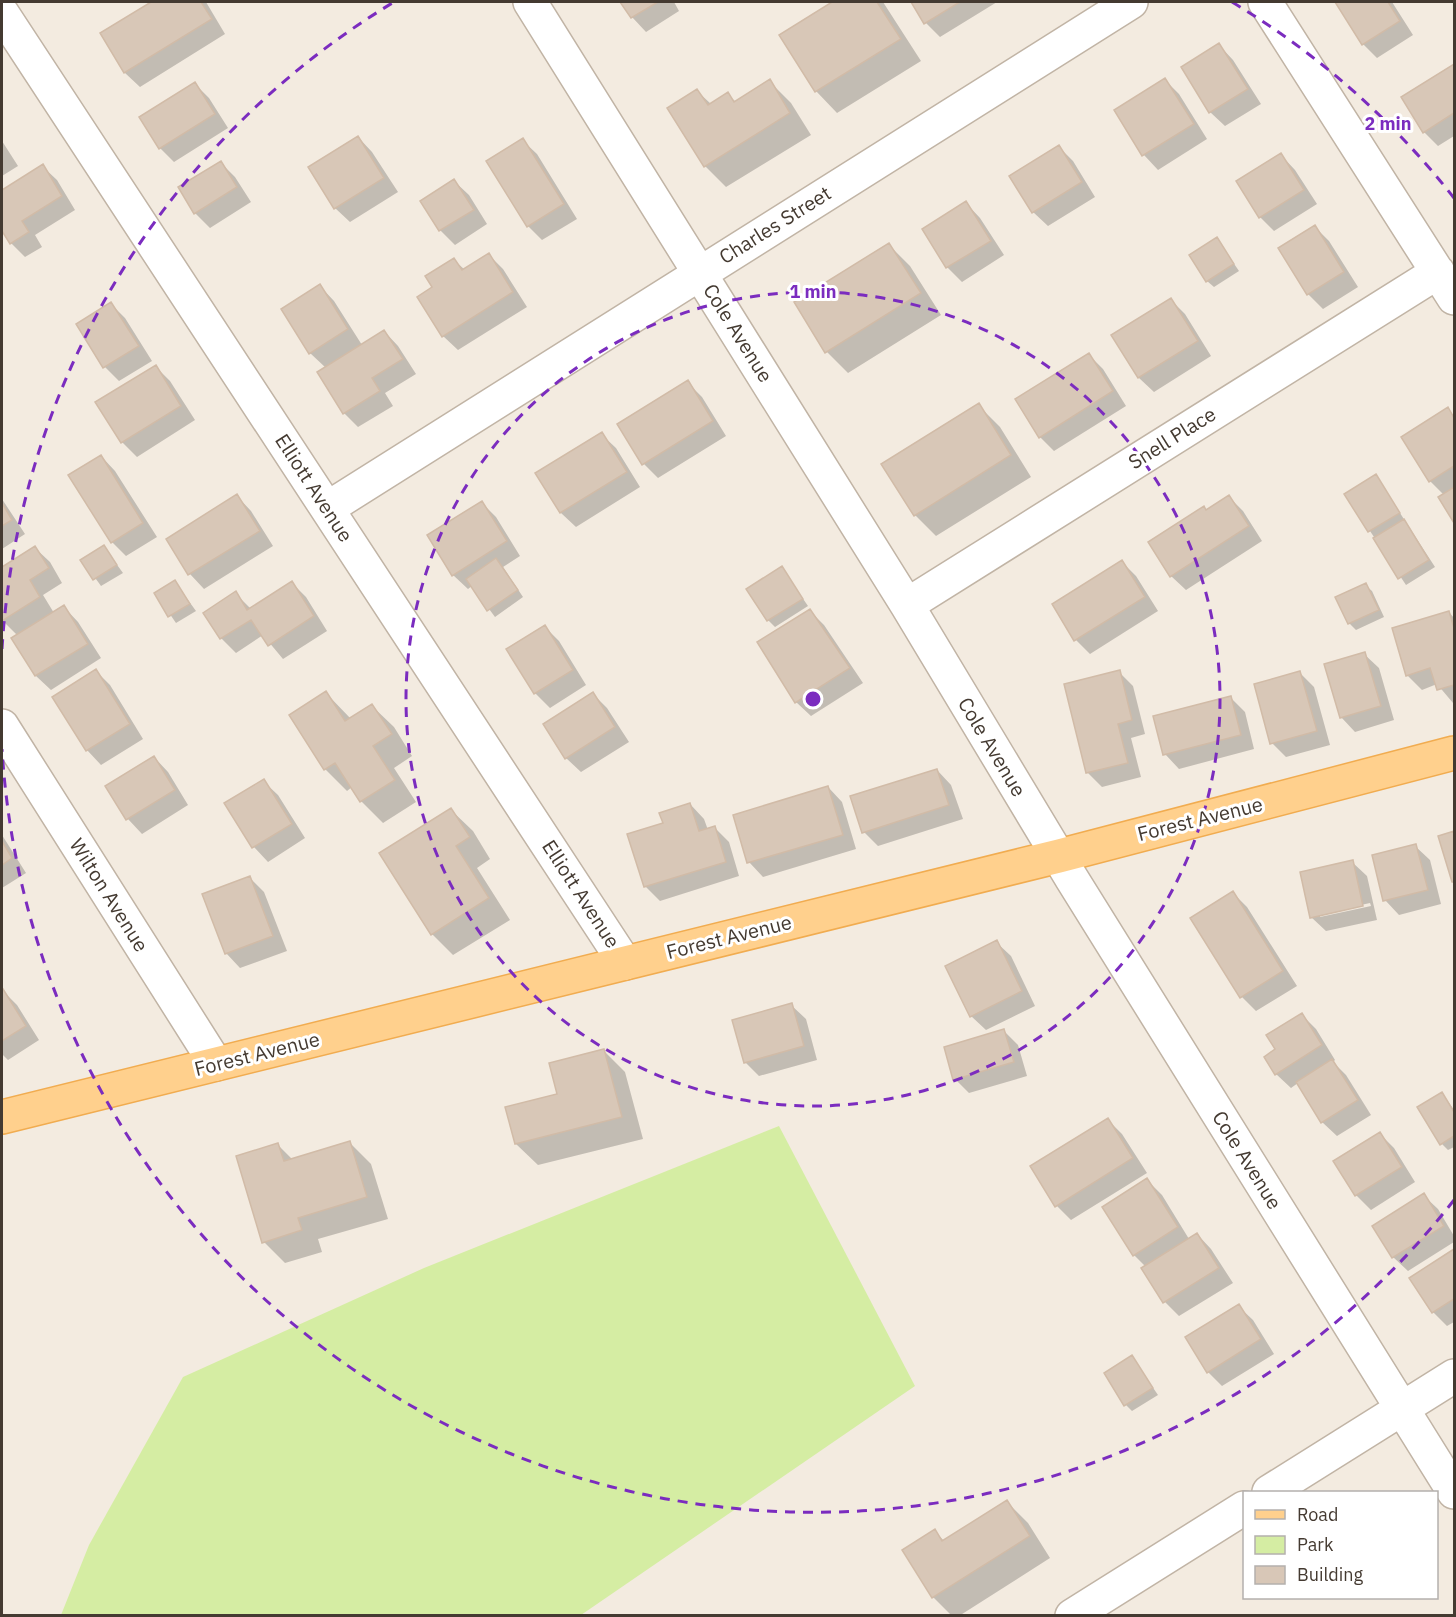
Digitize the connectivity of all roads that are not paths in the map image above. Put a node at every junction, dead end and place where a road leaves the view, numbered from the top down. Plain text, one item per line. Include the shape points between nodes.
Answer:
1 (530, 2) edge
2 (1131, 2) edge
3 (1265, 2) edge
4 (10, 10) edge
5 (700, 273) junction
6 (1446, 285) edge
7 (328, 508) junction
8 (907, 605) junction
9 (2, 726) edge
10 (1455, 753) edge
11 (1059, 856) junction
12 (625, 963) junction
13 (216, 1064) junction
14 (2, 1117) edge
15 (1455, 1376) edge
16 (1402, 1409) junction
17 (1271, 1491) edge
18 (1455, 1492) edge
19 (1243, 1509) edge
20 (1072, 1616) edge

1 - 5 street, Cole Avenue
2 - 5 street, Charles Street
3 - 6 street
4 - 7 street, Elliott Avenue
5 - 7 street, Charles Street
5 - 8 street, Cole Avenue
6 - 8 street, Snell Place
7 - 12 street, Elliott Avenue
8 - 11 street, Cole Avenue
9 - 13 street, Wilton Avenue
10 - 11 main road, Forest Avenue
11 - 12 main road, Forest Avenue
11 - 16 street, Cole Avenue
12 - 13 main road, Forest Avenue
13 - 14 main road, Forest Avenue
15 - 16 street
16 - 17 street
16 - 18 street, Cole Avenue
19 - 20 street

